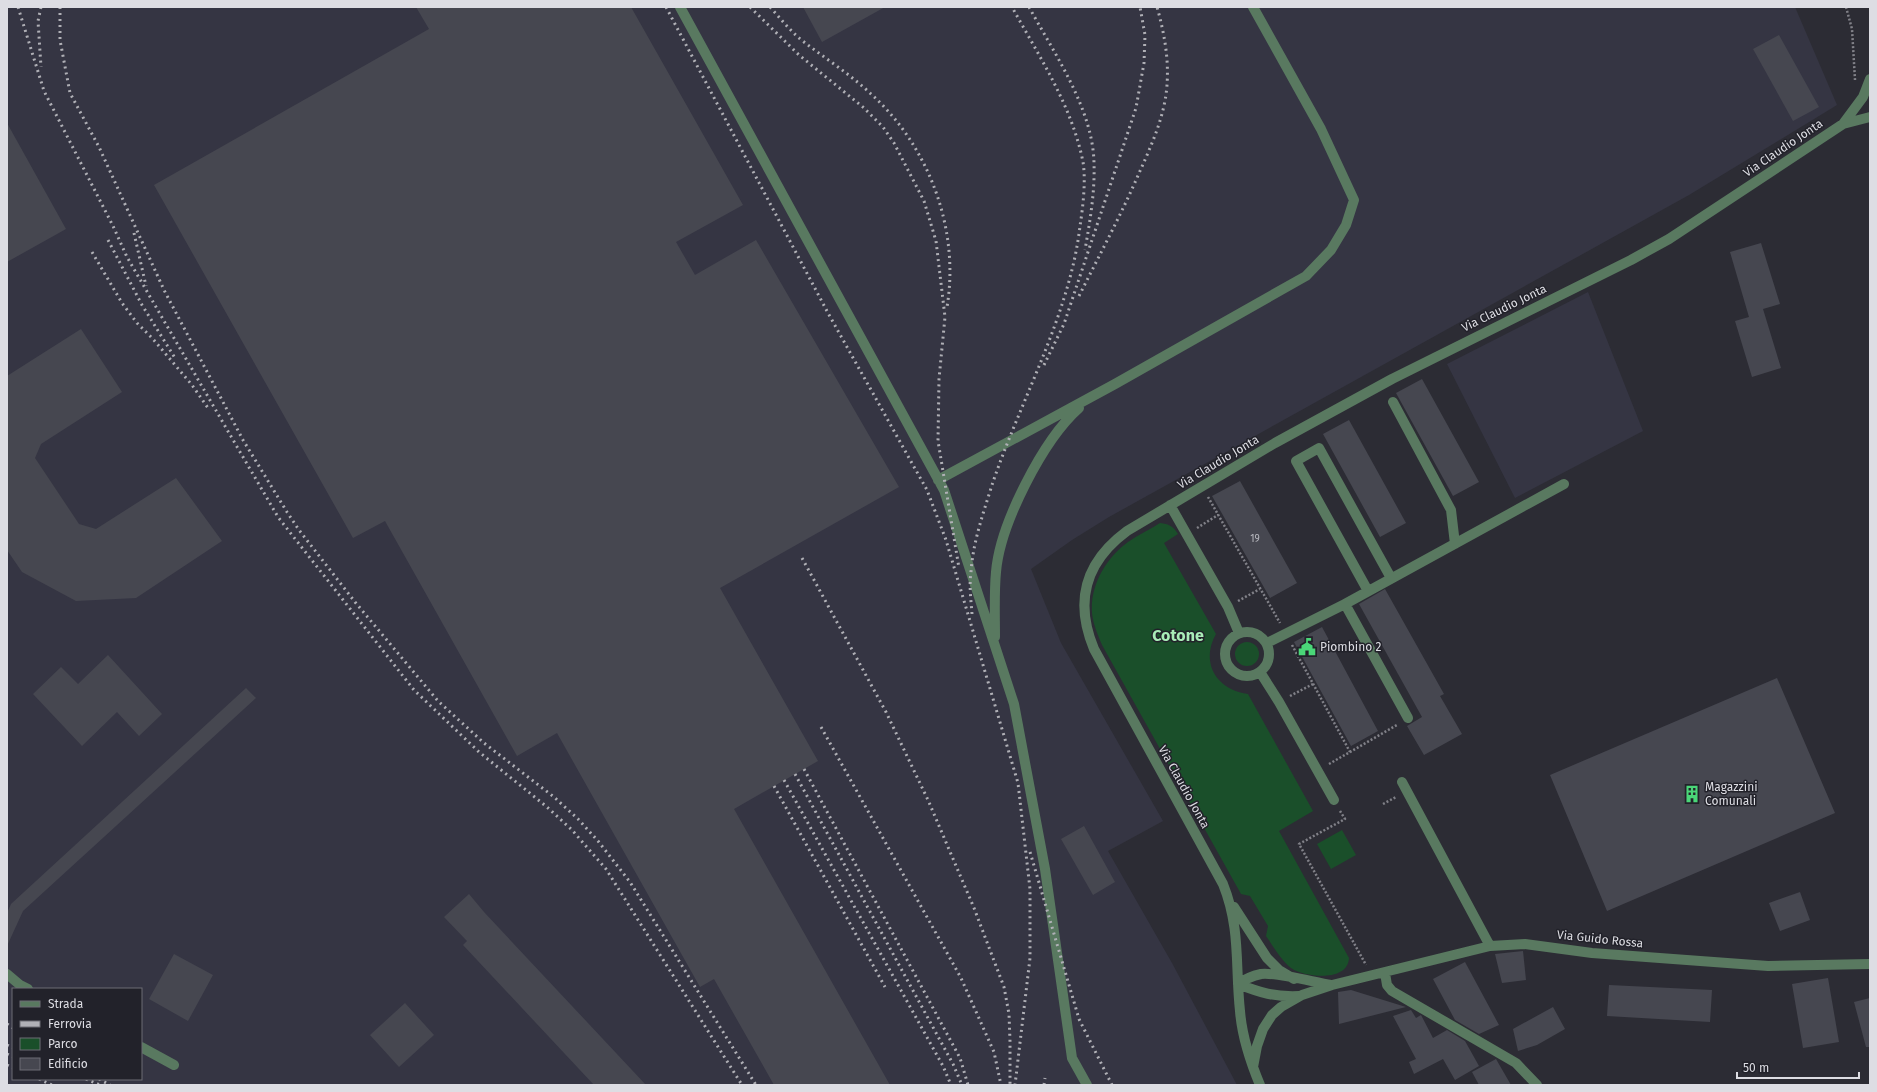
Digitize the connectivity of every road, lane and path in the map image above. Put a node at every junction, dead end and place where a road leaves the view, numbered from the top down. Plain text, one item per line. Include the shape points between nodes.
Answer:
1 (680, 7) edge
2 (1253, 7) edge
3 (1846, 7) edge
4 (1870, 79) edge
5 (1854, 87) dead end
6 (1870, 117) edge
7 (1843, 124) junction
8 (1093, 396) junction
9 (1393, 402) dead end
10 (938, 480) junction
11 (1564, 484) dead end
12 (1202, 486) junction
13 (1170, 505) junction
14 (1218, 515) junction
15 (1186, 534) junction
16 (1454, 544) junction
17 (1391, 578) junction
18 (1260, 589) junction
19 (1368, 591) junction
20 (1345, 604) junction
21 (1228, 607) junction
22 (1239, 633) junction
23 (1286, 635) junction
24 (1267, 644) junction
25 (995, 645) junction
26 (1260, 672) junction
27 (1313, 684) junction
28 (1279, 702) junction
29 (1408, 718) joint
30 (1350, 752) junction
31 (1317, 770) junction
32 (1402, 782) dead end
33 (1334, 800) joint
34 (1230, 902) junction
35 (1490, 946) junction
36 (1870, 964) edge
37 (1368, 968) dead end
38 (1385, 973) junction
39 (7, 974) edge
40 (1294, 979) junction
41 (1238, 984) junction
42 (1332, 985) junction
43 (26, 988) edge
44 (1302, 995) junction
45 (142, 1048) edge
46 (174, 1064) dead end
47 (1253, 1067) junction
48 (1087, 1085) edge
49 (1260, 1085) edge
50 (1538, 1085) edge

1 - 10 street
2 - 8 street via 1321,129 1354,200 1346,225 1331,250 1306,276
3 - 5 path via 1852,29
4 - 7 street, Via Claudio Jonta via 1863,97
6 - 7 street, Via Claudio Jonta
7 - 12 street, Via Claudio Jonta via 1670,239 1392,379
8 - 10 street
8 - 25 street via 1070,416 1037,461 1007,524 996,571
9 - 16 street via 1451,510
10 - 25 street via 944,490
11 - 16 street
12 - 13 street, Via Claudio Jonta
12 - 14 path
13 - 15 street, Via Claudio Jonta
13 - 34 street, Via Claudio Jonta via 1127,531 1102,553 1087,583 1084,616 1087,633 1094,649 1223,884
14 - 15 path
14 - 18 path
15 - 21 street, Via Claudio Jonta
16 - 17 street
17 - 19 street
17 - 19 street via 1319,448 1296,461
18 - 21 path
18 - 23 path
19 - 20 street
20 - 23 street
20 - 29 street
21 - 22 street, Via Claudio Jonta
22 - 24 street via 1255,633
22 - 26 street via 1227,644 1224,652 1229,668 1244,676
23 - 24 street
23 - 27 path
24 - 26 street via 1269,659 1266,667
25 - 48 street via 1014,704 1044,861 1072,1058
26 - 28 street
27 - 28 path
27 - 30 path
28 - 31 street
29 - 30 path
30 - 31 path
31 - 33 street
32 - 35 street
33 - 37 path via 1345,818 1299,844
34 - 40 street, Via Guido Rossa via 1267,958 1279,970
34 - 41 street, Via Claudio Jonta via 1236,925
35 - 36 street, Via Guido Rossa via 1525,944 1592,953 1768,966
35 - 38 street, Via Guido Rossa
38 - 42 street, Via Guido Rossa
38 - 50 street via 1387,985 1392,991 1516,1063
39 - 43 street
40 - 41 street, Via Guido Rossa via 1262,974
40 - 42 street, Via Guido Rossa
41 - 44 street, Via Guido Rossa via 1264,994 1284,997
41 - 47 street, Via Claudio Jonta via 1243,1038
42 - 44 street, Via Guido Rossa
44 - 47 street, Via Guido Rossa via 1272,1015 1259,1040
45 - 46 street
47 - 49 street, Via Claudio Jonta

